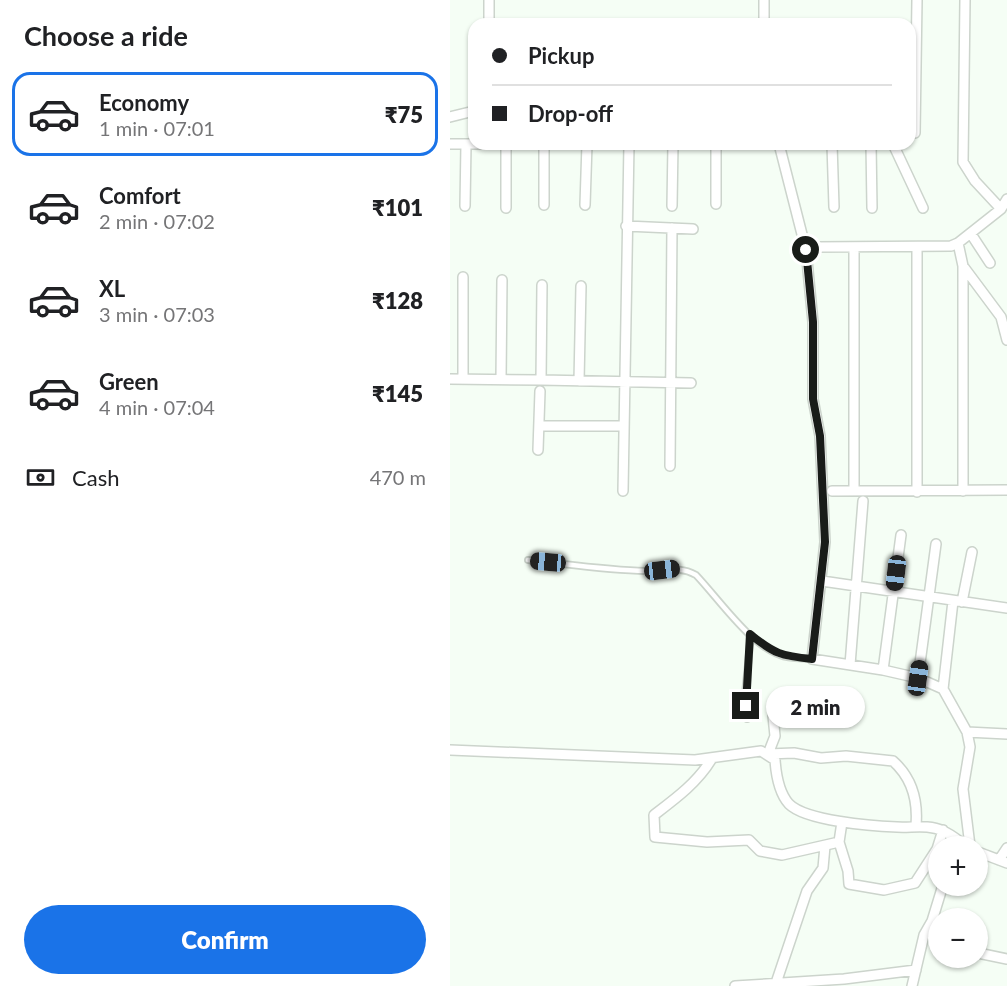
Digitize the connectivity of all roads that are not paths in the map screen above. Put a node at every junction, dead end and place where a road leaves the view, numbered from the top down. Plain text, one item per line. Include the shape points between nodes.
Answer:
1 (489, 0) edge
2 (764, 0) edge
3 (917, 0) edge
4 (965, 0) edge
5 (489, 18) edge
6 (764, 18) edge
7 (916, 27) edge
8 (468, 112) edge
9 (450, 117) edge
10 (450, 144) edge
11 (466, 144) joint
12 (506, 150) edge
13 (544, 150) edge
14 (587, 150) edge
15 (629, 150) edge
16 (673, 150) edge
17 (716, 150) edge
18 (780, 150) edge
19 (832, 150) edge
20 (871, 150) edge
21 (896, 150) edge
22 (1007, 199) edge
23 (716, 204) dead end
24 (544, 205) dead end
25 (585, 205) dead end
26 (465, 206) dead end
27 (672, 206) dead end
28 (834, 207) dead end
29 (506, 208) dead end
30 (872, 208) dead end
31 (923, 208) dead end
32 (1001, 209) junction
33 (626, 226) junction
34 (672, 228) junction
35 (693, 229) dead end
36 (971, 234) junction
37 (958, 243) junction
38 (816, 247) dead end
39 (854, 247) junction
40 (917, 247) junction
41 (990, 263) dead end
42 (963, 266) junction
43 (463, 277) dead end
44 (502, 280) dead end
45 (542, 285) dead end
46 (581, 286) dead end
47 (1007, 340) edge
48 (463, 378) junction
49 (450, 379) edge
50 (501, 379) junction
51 (541, 380) junction
52 (579, 381) junction
53 (623, 382) junction
54 (670, 383) junction
55 (691, 383) dead end
56 (540, 391) dead end
57 (539, 426) junction
58 (623, 426) junction
59 (538, 450) dead end
60 (670, 466) dead end
61 (623, 490) dead end
62 (854, 490) junction
63 (1007, 490) edge
64 (832, 491) dead end
65 (963, 491) junction
66 (917, 492) junction
67 (863, 501) dead end
68 (901, 535) dead end
69 (936, 544) dead end
70 (972, 552) dead end
71 (528, 560) dead end
72 (822, 581) junction
73 (858, 586) junction
74 (894, 591) junction
75 (929, 596) junction
76 (958, 602) junction
77 (1007, 608) edge
78 (750, 634) junction
79 (812, 659) junction
80 (850, 664) junction
81 (883, 670) junction
82 (918, 678) junction
83 (943, 689) junction
84 (773, 717) dead end
85 (747, 719) dead end
86 (967, 732) junction
87 (1007, 734) edge
88 (450, 750) edge
89 (768, 754) junction
90 (711, 760) junction
91 (842, 822) junction
92 (916, 825) junction
93 (943, 830) junction
94 (952, 836) edge
95 (967, 836) edge
96 (839, 842) junction
97 (825, 846) junction
98 (1007, 848) edge
99 (988, 856) edge
100 (1003, 861) edge
101 (928, 930) edge
102 (988, 955) edge
103 (1007, 959) edge
104 (915, 970) junction
105 (776, 983) junction
106 (735, 986) edge
107 (912, 986) edge

1 - 5 street
2 - 6 street
3 - 7 street
4 - 32 street via 963,162
8 - 9 street
10 - 11 street
11 - 26 street
12 - 29 street
13 - 24 street
14 - 25 street
15 - 33 street
16 - 27 street
17 - 23 street
18 - 72 street via 807,259 813,322 813,399 824,492
19 - 28 street
20 - 30 street
21 - 31 street
22 - 32 street
32 - 36 street
33 - 34 street
33 - 53 street
34 - 35 street
34 - 54 street
36 - 37 street
36 - 41 street
37 - 40 street
37 - 42 street
38 - 39 street
39 - 40 street
39 - 62 street
40 - 66 street
42 - 47 street via 1002,317
42 - 65 street
43 - 48 street
44 - 50 street
45 - 51 street
46 - 52 street
48 - 49 street
48 - 50 street
50 - 51 street
51 - 52 street
52 - 53 street
53 - 54 street
53 - 58 street
54 - 55 street
54 - 60 street
56 - 57 street
57 - 58 street
57 - 59 street
58 - 61 street
62 - 64 street
62 - 66 street
63 - 65 street
65 - 66 street
67 - 73 street
68 - 74 street
69 - 75 street
70 - 76 street
71 - 78 lane via 648,572 687,570
72 - 73 street
72 - 79 street
73 - 74 street
73 - 80 street
74 - 75 street
74 - 81 street
75 - 76 street
75 - 82 street
76 - 77 street
76 - 83 street
78 - 79 lane via 782,656
78 - 85 lane
79 - 80 street
80 - 81 street
81 - 82 street
82 - 83 street
83 - 86 street
84 - 89 street via 775,736
86 - 87 street
86 - 95 street via 970,747 963,789
88 - 90 street
89 - 90 street via 744,752
89 - 91 street via 775,760 776,778 788,803 802,812
89 - 92 street via 893,761 911,783
90 - 97 street via 684,792 654,815 655,837 697,842 749,840 760,851 782,855 791,850
91 - 92 street
91 - 96 street
92 - 93 street
93 - 94 street
93 - 96 street via 937,849 915,883 884,890 849,884
96 - 97 street
97 - 105 street via 823,868 807,891
98 - 100 street
99 - 100 street
101 - 104 street
102 - 103 street
104 - 105 street
104 - 107 street
105 - 106 street

